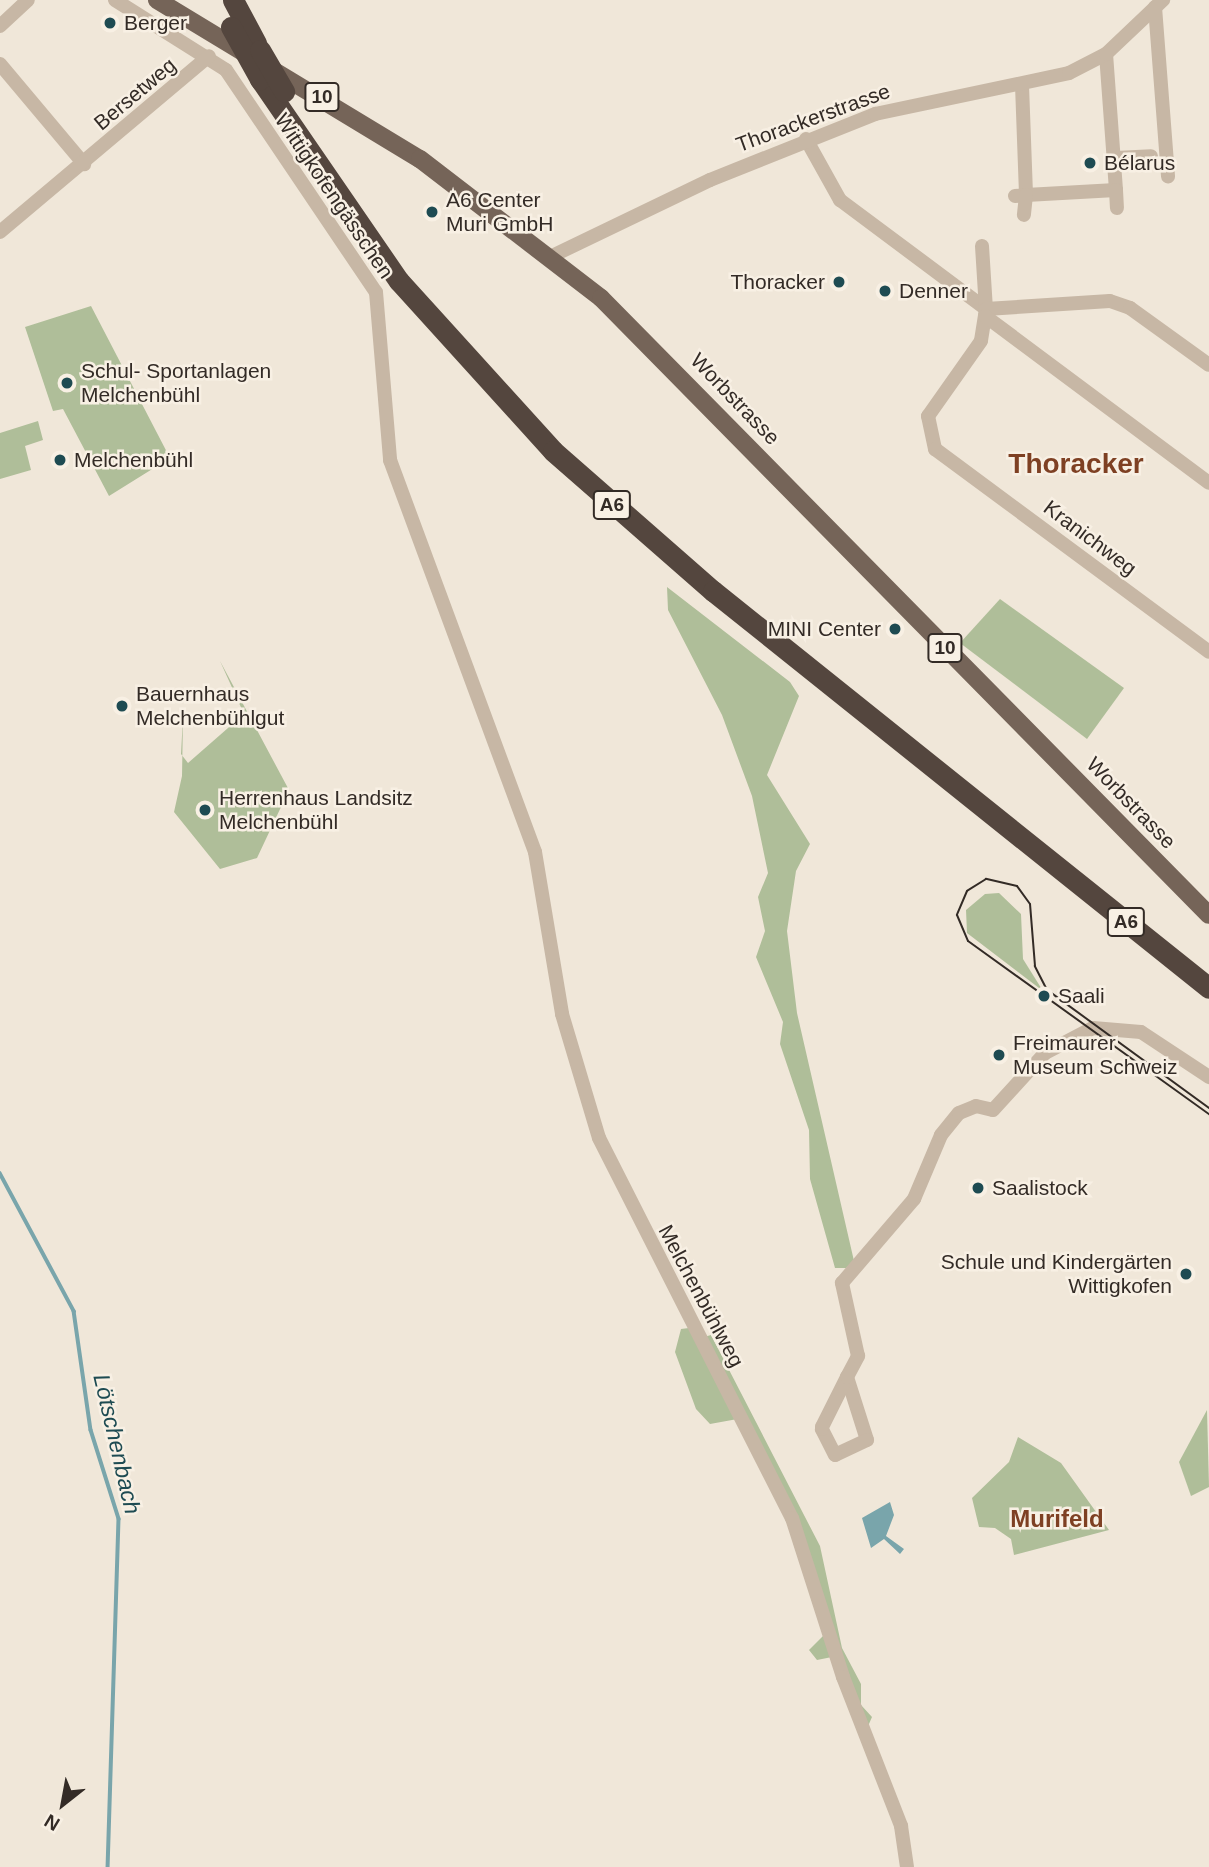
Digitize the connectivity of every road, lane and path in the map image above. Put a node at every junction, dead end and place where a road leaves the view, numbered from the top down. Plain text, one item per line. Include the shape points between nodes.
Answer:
1 (28, 0) edge
2 (115, 0) edge
3 (157, 0) edge
4 (217, 0) edge
5 (233, 0) edge
6 (1159, 4) edge
7 (0, 26) edge
8 (1106, 54) junction
9 (209, 56) junction
10 (0, 64) edge
11 (1022, 85) junction
12 (806, 139) junction
13 (1151, 156) dead end
14 (1116, 158) junction
15 (84, 164) junction
16 (1168, 177) dead end
17 (1116, 190) junction
18 (1020, 195) junction
19 (1117, 208) dead end
20 (1024, 215) dead end
21 (0, 232) edge
22 (982, 246) dead end
23 (552, 256) junction
24 (986, 312) junction
25 (1209, 365) edge
26 (1209, 483) edge
27 (1209, 652) edge
28 (496, 733) joint
29 (1208, 911) edge
30 (1209, 970) edge
31 (1209, 988) edge
32 (1209, 1077) edge
33 (848, 1377) junction
34 (907, 1867) edge

1 - 7 street
2 - 9 street, Bersetweg
3 - 23 main road, Worbstrasse / 10 via 400,146
4 - 31 highway, A6, bridge via 260,79 398,281 553,451 713,592
5 - 30 highway, A6, bridge via 284,91 419,285 563,440 769,619
6 - 8 street, Thorackerstrasse
6 - 16 street
8 - 11 street, Thorackerstrasse via 1069,73
8 - 14 street
9 - 15 street, Bersetweg
9 - 28 street, Wittigkofengässchen via 226,70 376,292 397,485
10 - 15 street
11 - 12 street, Thorackerstrasse via 897,107
11 - 18 street
12 - 23 street, Thorackerstrasse
12 - 24 street via 834,195
13 - 14 street
14 - 17 street
15 - 21 street, Bersetweg
17 - 18 street
17 - 19 street
18 - 20 street
22 - 24 street, Kranichweg
23 - 29 main road, Worbstrasse / 10 via 655,348
24 - 25 street via 1110,301 1130,308
24 - 26 street
24 - 27 street, Kranichweg via 981,341 928,416 931,444
28 - 34 street, Melchenbühlweg via 546,890 562,1014 599,1138 792,1518 843,1677 901,1826
32 - 33 street via 1141,1032 1093,1028 1045,1053 993,1110 976,1106 959,1113 941,1135 914,1199 847,1270 841,1297 858,1356
33 - 33 street via 821,1430 835,1455 867,1440

